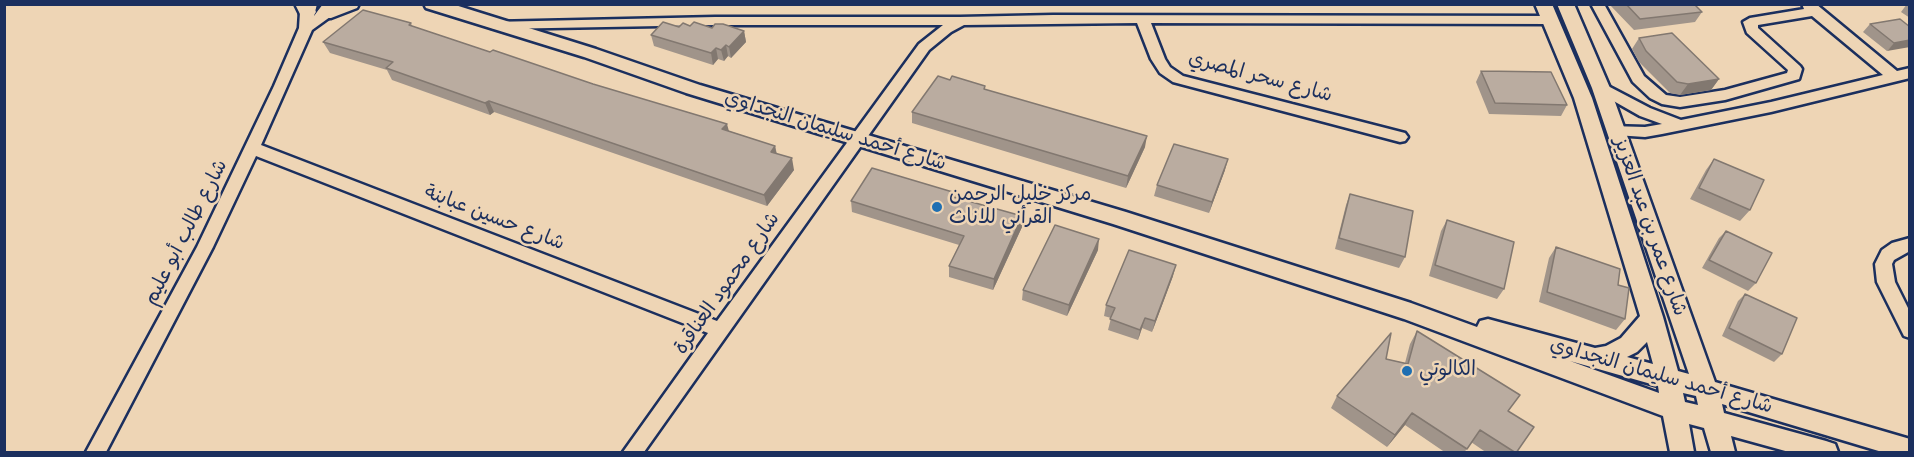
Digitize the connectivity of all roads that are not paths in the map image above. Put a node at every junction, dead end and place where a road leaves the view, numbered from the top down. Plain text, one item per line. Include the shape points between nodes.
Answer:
1 (351, 4) edge
2 (432, 4) edge
3 (1565, 4) edge
4 (1597, 4) edge
5 (1811, 8) edge
6 (314, 11) edge
7 (1547, 12) edge
8 (1142, 19) junction
9 (962, 21) junction
10 (497, 25) junction
11 (1902, 75) edge
12 (1602, 88) junction
13 (1681, 125) junction
14 (1616, 130) junction
15 (1400, 137) dead end
16 (856, 140) junction
17 (252, 148) junction
18 (1910, 244) edge
19 (1411, 312) junction
20 (1652, 317) junction
21 (721, 330) junction
22 (1910, 331) edge
23 (1597, 357) junction
24 (1669, 380) junction
25 (1706, 388) junction
26 (1674, 409) junction
27 (1716, 421) junction
28 (1910, 450) edge
29 (96, 453) edge
30 (633, 453) edge
31 (1682, 453) edge
32 (1723, 453) edge
33 (1826, 453) edge

1 - 6 street
2 - 10 street, شارع أحمد سليمان النجداوي
3 - 12 street, شارع عمر بن عبد العزيز
4 - 5 street via 1638,79 1662,99 1680,102 1794,76 1795,69 1752,30 1750,22
5 - 11 street
6 - 17 street, شارع طالب أبو عليم
7 - 8 street
7 - 20 street, شارع عمر بن عبد العزيز via 1583,98
8 - 9 street
8 - 15 street, شارع سحر المصري via 1158,59 1178,80
9 - 10 street
9 - 16 street, شارع محمود العناقرة via 924,47
10 - 16 street, شارع أحمد سليمان النجداوي
11 - 13 street
12 - 13 street via 1645,112
12 - 14 street, شارع عمر بن عبد العزيز
13 - 14 street via 1645,132
14 - 25 street, شارع عمر بن عبد العزيز
16 - 19 street, شارع أحمد سليمان النجداوي via 1119,218
16 - 21 street, شارع محمود العناقرة
17 - 21 street, شارع حسين عبابنة
17 - 29 street, شارع طالب أبو عليم via 205,247
18 - 22 street via 1888,255 1883,264 1886,282
19 - 23 street, شارع أحمد سليمان النجداوي
19 - 26 street, شارع أحمد سليمان النجداوي
20 - 23 street via 1629,345
20 - 24 street, شارع عمر بن عبد العزيز
21 - 30 street, شارع محمود العناقرة
23 - 24 street, شارع أحمد سليمان النجداوي
24 - 25 street, شارع أحمد سليمان النجداوي
24 - 26 street, شارع عمر بن عبد العزيز
25 - 27 street, شارع عمر بن عبد العزيز
25 - 28 street, شارع أحمد سليمان النجداوي
26 - 27 street, شارع أحمد سليمان النجداوي
26 - 31 street, شارع عمر بن عبد العزيز
27 - 32 street, شارع عمر بن عبد العزيز
27 - 33 street, شارع أحمد سليمان النجداوي

